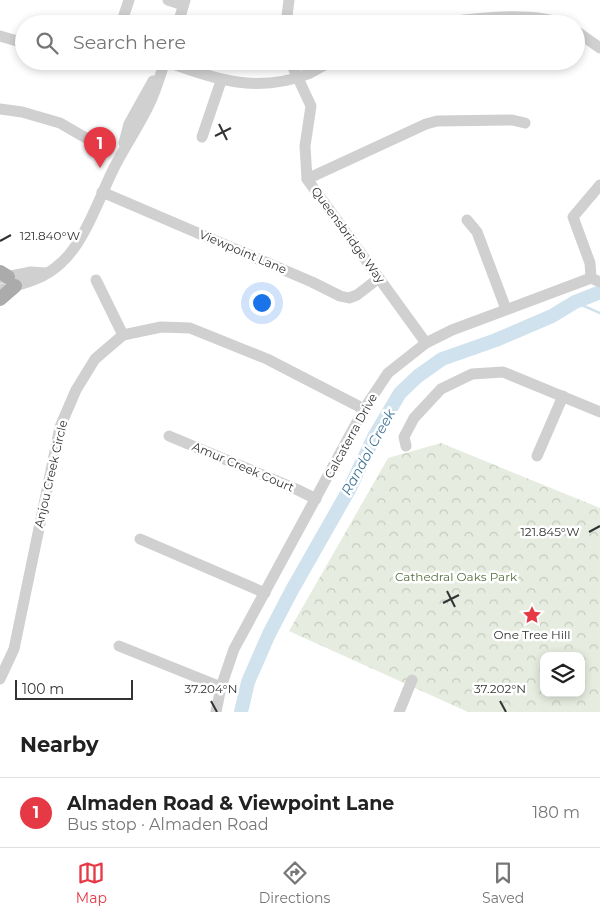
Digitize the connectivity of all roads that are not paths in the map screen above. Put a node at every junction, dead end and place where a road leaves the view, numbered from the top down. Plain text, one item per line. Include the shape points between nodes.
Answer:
1 (128, 0) edge
2 (168, 0) edge
3 (289, 0) edge
4 (184, 3) edge
5 (124, 15) edge
6 (287, 15) edge
7 (0, 36) edge
8 (585, 37) edge
9 (15, 40) edge
10 (600, 48) edge
11 (162, 70) edge
12 (190, 70) edge
13 (294, 70) edge
14 (315, 70) edge
15 (297, 77) junction
16 (221, 81) junction
17 (0, 109) edge
18 (525, 123) dead end
19 (202, 137) dead end
20 (98, 145) dead end
21 (307, 179) junction
22 (600, 185) edge
23 (102, 192) junction
24 (468, 220) dead end
25 (6, 278) edge
26 (379, 278) junction
27 (96, 280) dead end
28 (596, 280) edge
29 (0, 290) edge
30 (0, 299) edge
31 (506, 310) junction
32 (124, 335) junction
33 (426, 343) junction
34 (563, 396) junction
35 (364, 409) junction
36 (600, 412) edge
37 (169, 436) dead end
38 (406, 446) dead end
39 (537, 456) dead end
40 (316, 500) junction
41 (140, 539) dead end
42 (265, 593) junction
43 (119, 646) dead end
44 (0, 679) edge
45 (412, 680) dead end
46 (221, 688) junction
47 (216, 712) edge
48 (400, 712) edge

1 - 5 street
2 - 4 street
3 - 6 street
7 - 9 street
8 - 10 street
11 - 23 street via 150,103
12 - 16 street
13 - 15 street, Queensbridge Way
14 - 15 street
15 - 16 street via 265,84
15 - 21 street, Queensbridge Way via 311,106 305,146
16 - 19 street
17 - 20 street via 60,123
18 - 21 street via 512,120 437,121
21 - 26 street, Queensbridge Way
22 - 28 street via 573,217
23 - 25 street via 79,240 61,263 46,273 31,272
23 - 26 street, Viewpoint Lane via 340,296 349,298 357,295
24 - 31 street via 477,232
25 - 29 street
25 - 30 main road
26 - 33 street, Queensbridge Way
27 - 32 street
28 - 31 street, Calcaterra Drive
31 - 33 street, Calcaterra Drive
32 - 35 street, Anjou Creek Circle via 161,327 190,328 267,359
32 - 44 street, Anjou Creek Circle via 95,359 76,390 60,427 14,649
33 - 35 street, Calcaterra Drive via 388,373
34 - 36 street
34 - 38 street via 503,372 472,374 441,389 414,418 404,437
34 - 39 street
35 - 40 street, Calcaterra Drive
37 - 40 street, Amur Creek Court
40 - 42 street, Calcaterra Drive
41 - 42 street
42 - 46 street, Calcaterra Drive via 234,649
43 - 46 street
45 - 48 street
46 - 47 street, Calcaterra Drive

